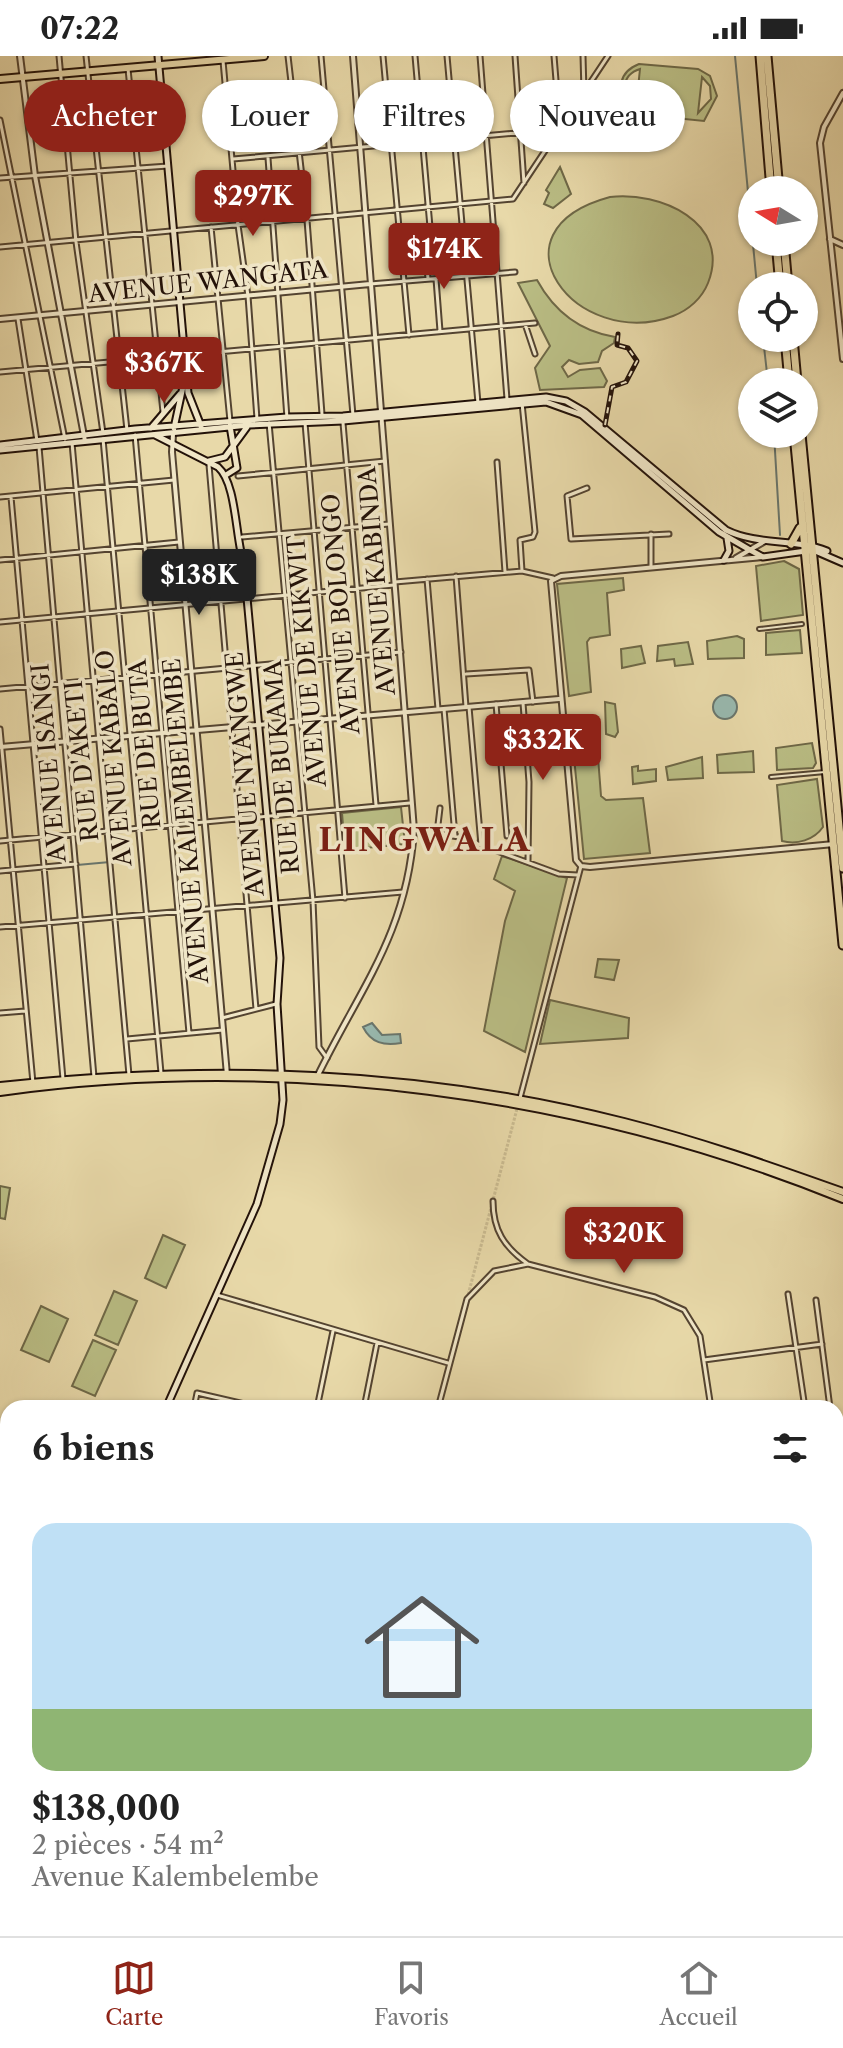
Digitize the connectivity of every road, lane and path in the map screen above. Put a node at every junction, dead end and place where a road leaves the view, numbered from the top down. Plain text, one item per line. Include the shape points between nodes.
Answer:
1 (20, 56) edge
2 (59, 56) edge
3 (86, 56) edge
4 (158, 56) edge
5 (264, 56) edge
6 (288, 56) edge
7 (321, 56) edge
8 (353, 56) edge
9 (383, 56) edge
10 (415, 56) edge
11 (447, 56) edge
12 (480, 56) edge
13 (515, 56) edge
14 (554, 56) edge
15 (583, 56) edge
16 (608, 56) edge
17 (760, 56) edge
18 (767, 56) edge
19 (222, 60) junction
20 (158, 66) junction
21 (128, 68) junction
22 (87, 71) junction
23 (61, 74) junction
24 (22, 77) junction
25 (0, 79) edge
26 (323, 80) edge
27 (355, 80) edge
28 (385, 80) edge
29 (417, 80) edge
30 (449, 80) edge
31 (481, 80) edge
32 (517, 80) edge
33 (556, 80) edge
34 (584, 80) edge
35 (592, 80) edge
36 (843, 93) edge
37 (0, 120) edge
38 (305, 152) edge
39 (330, 152) edge
40 (360, 152) edge
41 (393, 152) edge
42 (423, 152) edge
43 (454, 152) edge
44 (485, 152) edge
45 (522, 152) edge
46 (545, 152) edge
47 (297, 153) junction
48 (267, 157) junction
49 (233, 159) junction
50 (169, 166) junction
51 (136, 167) junction
52 (97, 170) junction
53 (68, 172) junction
54 (35, 176) junction
55 (770, 176) edge
56 (778, 176) edge
57 (12, 177) junction
58 (0, 178) edge
59 (524, 183) junction
60 (490, 202) junction
61 (458, 205) junction
62 (428, 208) junction
63 (398, 211) junction
64 (365, 214) junction
65 (338, 216) junction
66 (307, 220) junction
67 (273, 223) junction
68 (238, 225) junction
69 (211, 227) junction
70 (430, 227) dead end
71 (175, 231) junction
72 (142, 234) junction
73 (104, 238) junction
74 (830, 239) junction
75 (425, 241) dead end
76 (76, 242) junction
77 (842, 242) edge
78 (25, 244) junction
79 (46, 244) junction
80 (0, 247) edge
81 (515, 272) dead end
82 (495, 274) junction
83 (464, 276) junction
84 (428, 279) junction
85 (436, 279) junction
86 (405, 282) junction
87 (370, 284) junction
88 (343, 287) junction
89 (312, 290) junction
90 (278, 293) junction
91 (248, 296) junction
92 (219, 299) junction
93 (182, 303) junction
94 (150, 307) junction
95 (113, 309) junction
96 (88, 312) junction
97 (61, 314) junction
98 (42, 316) junction
99 (18, 318) junction
100 (0, 319) edge
101 (535, 323) dead end
102 (525, 324) junction
103 (500, 328) junction
104 (471, 330) junction
105 (440, 332) junction
106 (409, 335) junction
107 (375, 338) junction
108 (348, 341) junction
109 (318, 344) junction
110 (282, 347) junction
111 (253, 349) junction
112 (224, 352) junction
113 (535, 354) dead end
114 (186, 355) junction
115 (155, 359) junction
116 (843, 359) edge
117 (118, 361) junction
118 (94, 363) junction
119 (70, 365) junction
120 (52, 367) junction
121 (28, 369) junction
122 (187, 371) junction
123 (0, 372) edge
124 (184, 382) joint
125 (181, 393) junction
126 (507, 399) junction
127 (522, 403) junction
128 (478, 404) junction
129 (382, 414) junction
130 (164, 415) junction
131 (353, 415) junction
132 (321, 417) junction
133 (257, 419) junction
134 (287, 419) junction
135 (305, 421) junction
136 (343, 421) junction
137 (269, 423) junction
138 (230, 424) junction
139 (249, 425) junction
140 (151, 428) junction
141 (201, 428) junction
142 (127, 430) junction
143 (174, 431) junction
144 (135, 435) junction
145 (155, 435) junction
146 (103, 436) junction
147 (65, 439) junction
148 (84, 439) junction
149 (72, 443) junction
150 (172, 443) junction
151 (38, 444) junction
152 (234, 444) junction
153 (0, 448) edge
154 (795, 448) edge
155 (802, 448) edge
156 (208, 461) junction
157 (385, 461) junction
158 (497, 462) dead end
159 (346, 464) junction
160 (309, 467) junction
161 (273, 470) junction
162 (226, 475) junction
163 (238, 476) dead end
164 (174, 480) junction
165 (140, 483) junction
166 (108, 486) junction
167 (587, 488) dead end
168 (74, 489) junction
169 (44, 493) junction
170 (0, 497) edge
171 (11, 497) junction
172 (801, 517) junction
173 (711, 522) junction
174 (390, 524) junction
175 (352, 527) junction
176 (313, 529) junction
177 (278, 533) junction
178 (651, 534) junction
179 (669, 534) dead end
180 (242, 537) dead end
181 (727, 537) junction
182 (765, 541) junction
183 (179, 542) junction
184 (773, 542) junction
185 (791, 544) junction
186 (146, 545) junction
187 (809, 547) junction
188 (113, 548) junction
189 (750, 550) junction
190 (81, 553) junction
191 (50, 556) junction
192 (774, 556) junction
193 (763, 557) junction
194 (17, 559) junction
195 (734, 559) junction
196 (0, 560) edge
197 (724, 560) junction
198 (843, 561) edge
199 (651, 566) junction
200 (522, 571) junction
201 (505, 572) junction
202 (456, 576) junction
203 (553, 578) junction
204 (427, 579) junction
205 (395, 583) junction
206 (358, 588) junction
207 (319, 592) junction
208 (284, 595) junction
209 (248, 598) junction
210 (220, 601) junction
211 (185, 605) junction
212 (151, 609) junction
213 (120, 612) junction
214 (87, 614) junction
215 (54, 617) junction
216 (21, 620) junction
217 (0, 622) edge
218 (802, 624) dead end
219 (759, 629) dead end
220 (401, 652) junction
221 (363, 655) junction
222 (325, 659) junction
223 (290, 662) junction
224 (253, 664) junction
225 (226, 668) junction
226 (191, 672) junction
227 (464, 674) junction
228 (157, 675) junction
229 (124, 678) junction
230 (92, 681) junction
231 (61, 684) junction
232 (27, 688) junction
233 (0, 689) edge
234 (560, 699) junction
235 (533, 702) junction
236 (523, 703) junction
237 (496, 704) junction
238 (468, 707) junction
239 (441, 709) junction
240 (405, 712) junction
241 (368, 715) junction
242 (331, 718) junction
243 (295, 720) junction
244 (258, 723) junction
245 (231, 726) junction
246 (0, 729) edge
247 (196, 729) junction
248 (162, 731) junction
249 (130, 734) junction
250 (99, 737) junction
251 (65, 740) junction
252 (32, 743) junction
253 (2, 747) edge
254 (826, 772) junction
255 (771, 777) dead end
256 (413, 802) junction
257 (376, 805) junction
258 (440, 808) dead end
259 (337, 809) junction
260 (303, 811) junction
261 (267, 814) junction
262 (239, 817) junction
263 (204, 820) junction
264 (171, 824) junction
265 (139, 827) junction
266 (414, 830) junction
267 (107, 831) junction
268 (437, 833) junction
269 (73, 834) junction
270 (455, 836) junction
271 (507, 836) dead end
272 (41, 837) junction
273 (10, 840) junction
274 (0, 841) edge
275 (837, 844) junction
276 (481, 845) junction
277 (528, 861) junction
278 (76, 864) junction
279 (581, 866) junction
280 (44, 867) junction
281 (843, 868) edge
282 (12, 870) junction
283 (0, 871) edge
284 (578, 875) junction
285 (406, 892) junction
286 (345, 898) junction
287 (313, 901) junction
288 (275, 903) junction
289 (247, 905) junction
290 (212, 908) junction
291 (841, 910) edge
292 (178, 911) junction
293 (147, 914) junction
294 (115, 917) junction
295 (81, 920) junction
296 (49, 923) junction
297 (17, 926) junction
298 (0, 927) edge
299 (843, 945) edge
300 (277, 1004) junction
301 (256, 1009) junction
302 (25, 1011) junction
303 (0, 1013) edge
304 (222, 1018) junction
305 (223, 1030) junction
306 (189, 1033) junction
307 (158, 1036) junction
308 (126, 1039) junction
309 (327, 1058) junction
310 (161, 1073) junction
311 (227, 1074) junction
312 (129, 1075) junction
313 (282, 1075) junction
314 (94, 1077) junction
315 (316, 1078) junction
316 (63, 1082) junction
317 (33, 1083) junction
318 (0, 1089) edge
319 (519, 1102) junction
320 (843, 1192) edge
321 (843, 1199) edge
322 (493, 1201) dead end
323 (528, 1264) junction
324 (788, 1294) dead end
325 (217, 1295) junction
326 (816, 1300) dead end
327 (333, 1331) junction
328 (377, 1343) junction
329 (822, 1344) junction
330 (796, 1349) junction
331 (704, 1360) junction
332 (450, 1363) junction
333 (170, 1400) edge
334 (196, 1400) edge
335 (226, 1400) edge
336 (319, 1400) edge
337 (366, 1400) edge
338 (440, 1400) edge
339 (710, 1400) edge
340 (804, 1400) edge
341 (829, 1400) edge

1 - 24 street
2 - 23 street, AVENUE KABALO
3 - 22 street
4 - 20 main road
5 - 19 main road
6 - 47 street
7 - 26 street
8 - 27 street, AVENUE KABINDA
9 - 28 street
10 - 29 street
11 - 30 street
12 - 31 street
13 - 32 street
14 - 33 street
15 - 34 street
16 - 35 street
17 - 55 highway
18 - 56 highway
19 - 20 main road
19 - 49 street
20 - 21 main road
20 - 50 main road
21 - 22 main road
21 - 51 street
22 - 23 main road
22 - 52 street
23 - 24 main road
23 - 53 street, AVENUE KABALO
24 - 25 main road
24 - 54 street
36 - 74 street via 820,143
37 - 57 street
38 - 47 street
39 - 65 street
40 - 64 street, AVENUE KABINDA
41 - 63 street
42 - 62 street
43 - 61 street
44 - 60 street
45 - 59 street
46 - 59 street
47 - 48 street
47 - 66 street
48 - 49 street
48 - 67 street
49 - 68 street
50 - 51 street
50 - 71 main road
51 - 52 street
51 - 72 street
52 - 53 street
52 - 73 street
53 - 54 street
53 - 76 street, AVENUE KABALO
54 - 57 street
54 - 79 street
57 - 58 street
57 - 78 street
59 - 60 street via 513,199
60 - 61 street
60 - 82 street
61 - 62 street
61 - 83 street
62 - 63 street
62 - 70 street
63 - 64 street
63 - 86 street
64 - 65 street
64 - 87 street, AVENUE KABINDA
65 - 66 street
65 - 88 street
66 - 67 street
66 - 89 street
67 - 68 street
67 - 90 street
68 - 69 street
68 - 91 street
69 - 71 street
69 - 92 street
71 - 72 street
71 - 93 main road
72 - 73 street
72 - 94 street
73 - 76 street
73 - 95 street
74 - 77 street
74 - 116 street
75 - 84 street
76 - 79 street
76 - 96 street, AVENUE KABALO
78 - 79 street
78 - 80 street
78 - 98 street
79 - 97 street
81 - 82 street, AVENUE WANGATA
82 - 83 street, AVENUE WANGATA
82 - 103 street
83 - 85 street, AVENUE WANGATA
83 - 104 street
84 - 85 street, AVENUE WANGATA
84 - 86 street, AVENUE WANGATA
85 - 105 street
86 - 87 street, AVENUE WANGATA
86 - 106 street
87 - 88 street, AVENUE WANGATA
87 - 107 street, AVENUE KABINDA
88 - 89 street, AVENUE WANGATA
88 - 108 street
89 - 90 street, AVENUE WANGATA
89 - 109 street
90 - 91 street, AVENUE WANGATA
90 - 110 street
91 - 92 street, AVENUE WANGATA
91 - 111 street
92 - 93 street, AVENUE WANGATA
92 - 112 street
93 - 94 street, AVENUE WANGATA
93 - 114 main road
94 - 95 street, AVENUE WANGATA
94 - 115 street
95 - 96 street, AVENUE WANGATA
95 - 117 street
96 - 97 street, AVENUE WANGATA
96 - 118 street, AVENUE KABALO
97 - 98 street, AVENUE WANGATA
97 - 119 street
98 - 99 street, AVENUE WANGATA
98 - 120 street
99 - 100 street, AVENUE WANGATA
99 - 121 street, AVENUE ISANGI
101 - 102 street
102 - 103 street
102 - 113 street
103 - 104 street
103 - 126 street
104 - 105 street
104 - 128 street
105 - 106 street
106 - 107 street
107 - 108 street
107 - 129 street, AVENUE KABINDA
108 - 109 street
108 - 131 street
109 - 110 street
109 - 132 street
110 - 111 street
110 - 134 street
111 - 112 street
111 - 133 street
112 - 114 street
112 - 138 street
114 - 115 street
114 - 122 main road
115 - 117 street
115 - 130 street
117 - 118 street
117 - 142 street
118 - 119 street
118 - 146 street, AVENUE KABALO
119 - 120 street
119 - 148 street
120 - 121 street
120 - 147 street
121 - 123 street
121 - 151 street, AVENUE ISANGI
122 - 124 street, AVENUE KALEMBELEMBE
122 - 141 main road via 191,406
124 - 125 main road, AVENUE KALEMBELEMBE
125 - 130 main road
125 - 143 main road, AVENUE KALEMBELEMBE
126 - 128 main road
126 - 173 main road via 546,397 578,407
127 - 128 main road
127 - 173 main road via 546,402 576,411
127 - 200 street via 535,535 520,540
128 - 129 main road
129 - 131 main road
129 - 136 main road
129 - 157 street, AVENUE KABINDA
130 - 140 main road
131 - 132 main road
132 - 134 main road
133 - 134 main road
133 - 138 main road
134 - 135 main road
134 - 137 main road
135 - 136 main road
135 - 160 street, AVENUE DE KIKWIT
136 - 159 street, AVENUE BOLONGO
137 - 139 main road
137 - 161 street, RUE DE BUKAMA
138 - 139 main road
138 - 141 main road
138 - 152 main road, AVENUE NYANGWE
139 - 152 main road
140 - 142 main road
140 - 143 main road
141 - 143 main road
142 - 146 main road
143 - 145 main road
143 - 150 street, AVENUE KALEMBELEMBE
144 - 145 main road
144 - 146 main road
144 - 165 street, RUE DE BUTA
145 - 150 main road
146 - 148 main road
146 - 166 street, AVENUE KABALO
147 - 148 main road
147 - 151 main road
148 - 149 main road
149 - 151 main road
149 - 168 street, RUE D'AKETI
150 - 156 main road
150 - 164 street, AVENUE KALEMBELEMBE
151 - 153 main road
151 - 169 street, AVENUE ISANGI
152 - 156 main road via 221,459
152 - 162 main road, AVENUE NYANGWE via 237,468
154 - 172 highway
155 - 187 highway
156 - 162 main road
156 - 210 street
157 - 159 street
157 - 174 street, AVENUE KABINDA
158 - 201 street
159 - 160 street
159 - 175 street, AVENUE BOLONGO
160 - 161 street
160 - 176 street, AVENUE DE KIKWIT
161 - 163 street
161 - 177 street, RUE DE BUKAMA
162 - 209 main road, AVENUE NYANGWE
164 - 165 street
164 - 183 street, AVENUE KALEMBELEMBE
165 - 166 street
165 - 186 street, RUE DE BUTA
166 - 168 street
166 - 188 street, AVENUE KABALO
167 - 178 street via 567,496 571,539
168 - 169 street
168 - 190 street, RUE D'AKETI
169 - 171 street
169 - 191 street, AVENUE ISANGI
170 - 171 street
171 - 194 street
172 - 185 highway
172 - 187 highway
173 - 181 main road
173 - 182 main road
174 - 175 street
174 - 205 street, AVENUE KABINDA
175 - 176 street
175 - 206 street, AVENUE BOLONGO
176 - 177 street
176 - 207 street, AVENUE DE KIKWIT
177 - 180 street
177 - 208 street, RUE DE BUKAMA
178 - 179 street
178 - 199 street
181 - 189 main road
181 - 197 main road
182 - 184 main road
182 - 189 street
183 - 186 street
183 - 211 street, AVENUE KALEMBELEMBE
184 - 185 main road
184 - 192 main road
185 - 187 main road
186 - 188 street
186 - 212 street, RUE DE BUTA
187 - 192 main road
187 - 198 main road
187 - 254 highway
187 - 275 highway
188 - 190 street
188 - 213 street, AVENUE KABALO
189 - 193 main road
189 - 195 street
190 - 191 street
190 - 214 street, RUE D'AKETI
191 - 194 street
191 - 215 street, AVENUE ISANGI
192 - 193 main road
193 - 195 street
194 - 196 street
194 - 216 street
195 - 197 street
197 - 199 street
199 - 203 street
200 - 201 street
200 - 203 street
201 - 202 street
202 - 204 street
202 - 227 street
203 - 234 street via 549,590
204 - 205 street
204 - 239 street
205 - 206 street
205 - 220 street, AVENUE KABINDA
206 - 207 street
206 - 221 street, AVENUE BOLONGO
207 - 208 street
207 - 222 street, AVENUE DE KIKWIT
208 - 209 street
208 - 223 street, RUE DE BUKAMA
209 - 210 street
209 - 224 main road, AVENUE NYANGWE
210 - 211 street
210 - 225 street
211 - 212 street
211 - 226 street, AVENUE KALEMBELEMBE
212 - 213 street
212 - 228 street, RUE DE BUTA
213 - 214 street
213 - 229 street, AVENUE KABALO
214 - 215 street
214 - 230 street, RUE D'AKETI
215 - 216 street
215 - 231 street, AVENUE ISANGI
216 - 217 street
216 - 232 street
218 - 219 street
220 - 221 street
220 - 240 street, AVENUE KABINDA
221 - 222 street
221 - 241 street, AVENUE BOLONGO
222 - 223 street
222 - 242 street, AVENUE DE KIKWIT
223 - 224 street
223 - 243 street, RUE DE BUKAMA
224 - 225 street
224 - 244 main road, AVENUE NYANGWE
225 - 226 street
225 - 245 street
226 - 228 street
226 - 247 street, AVENUE KALEMBELEMBE
227 - 235 street via 529,670
227 - 238 street
228 - 229 street
228 - 248 street, RUE DE BUTA
229 - 230 street
229 - 249 street, AVENUE KABALO
230 - 231 street
230 - 250 street, RUE D'AKETI
231 - 232 street
231 - 251 street, AVENUE ISANGI
232 - 233 street
232 - 252 street
234 - 235 street
234 - 279 street via 576,860
235 - 236 street
236 - 237 street
236 - 277 street
237 - 238 street
237 - 271 street
238 - 239 street
238 - 276 street
239 - 240 street
239 - 270 street
240 - 241 street
240 - 256 street, AVENUE KABINDA
241 - 242 street
241 - 257 street, AVENUE BOLONGO
242 - 243 street
242 - 259 street, AVENUE DE KIKWIT
243 - 244 street
243 - 260 street, RUE DE BUKAMA
244 - 245 street
244 - 261 main road, AVENUE NYANGWE
245 - 247 street
245 - 262 street
246 - 253 street
247 - 248 street
247 - 263 street, AVENUE KALEMBELEMBE
248 - 249 street
248 - 264 street, RUE DE BUTA
249 - 250 street
249 - 265 street, AVENUE KABALO
250 - 251 street
250 - 267 street, RUE D'AKETI
251 - 252 street
251 - 269 street, AVENUE ISANGI
252 - 253 street
252 - 272 street
253 - 273 street
254 - 255 street
254 - 275 highway
256 - 257 street
256 - 266 street, AVENUE KABINDA
257 - 259 street
258 - 268 street
259 - 260 street
259 - 286 street, AVENUE DE KIKWIT
260 - 261 street
260 - 287 street, RUE DE BUKAMA
261 - 262 street
261 - 288 main road, AVENUE NYANGWE
262 - 263 street
262 - 289 street
263 - 264 street
263 - 290 street, AVENUE KALEMBELEMBE
264 - 265 street
264 - 292 street, RUE DE BUTA
265 - 267 street
265 - 293 street, AVENUE KABALO
266 - 268 street
266 - 285 street, AVENUE KABINDA
267 - 269 street
267 - 294 street, RUE D'AKETI
268 - 270 street
269 - 272 street
269 - 278 street, AVENUE ISANGI
270 - 276 street
272 - 273 street
272 - 280 street
273 - 274 street
273 - 282 street
275 - 279 street
275 - 281 highway
275 - 291 highway
276 - 277 street
277 - 284 street via 559,874
278 - 280 street
278 - 295 street, AVENUE ISANGI
279 - 284 street
280 - 282 street
280 - 296 street
282 - 283 street
282 - 297 street
284 - 319 street
285 - 286 street
285 - 309 street, AVENUE KABINDA via 376,970
286 - 287 street
287 - 288 street
287 - 309 street, RUE DE BUKAMA via 319,1047
288 - 289 street
288 - 300 main road, AVENUE NYANGWE
289 - 290 street
289 - 301 street
290 - 292 street
290 - 304 street, AVENUE KALEMBELEMBE
291 - 299 highway
292 - 293 street
292 - 306 street, RUE DE BUTA
293 - 294 street
293 - 307 street, AVENUE KABALO
294 - 295 street
294 - 308 street, RUE D'AKETI
295 - 296 street
295 - 314 street, AVENUE ISANGI
296 - 297 street
296 - 316 street
297 - 298 street
297 - 302 street
300 - 301 street
300 - 313 main road, AVENUE NYANGWE
301 - 304 street
302 - 303 street
302 - 317 street
304 - 305 street, AVENUE KALEMBELEMBE
305 - 306 street
305 - 311 street, AVENUE KALEMBELEMBE
306 - 307 street
307 - 308 street
307 - 310 street, AVENUE KABALO
308 - 312 street, RUE D'AKETI
309 - 315 street, AVENUE KABINDA
310 - 311 main road
310 - 312 main road
311 - 313 main road
311 - 316 main road
312 - 314 main road
313 - 315 main road
313 - 325 main road, AVENUE NYANGWE via 280,1124 259,1199
314 - 316 main road
315 - 319 main road via 446,1087
315 - 321 main road via 569,1115 733,1159
316 - 317 main road
316 - 318 main road
317 - 318 main road
319 - 320 main road via 693,1140
322 - 323 street via 499,1234
323 - 331 street via 676,1304 697,1328
323 - 332 street via 499,1269 474,1289
324 - 330 street
325 - 327 street
325 - 333 main road, AVENUE NYANGWE
326 - 329 street
327 - 328 street
327 - 336 street
328 - 332 street
328 - 337 street
329 - 330 street
329 - 341 street
330 - 331 street
330 - 340 street
331 - 339 street
332 - 338 street
334 - 335 street via 197,1393

